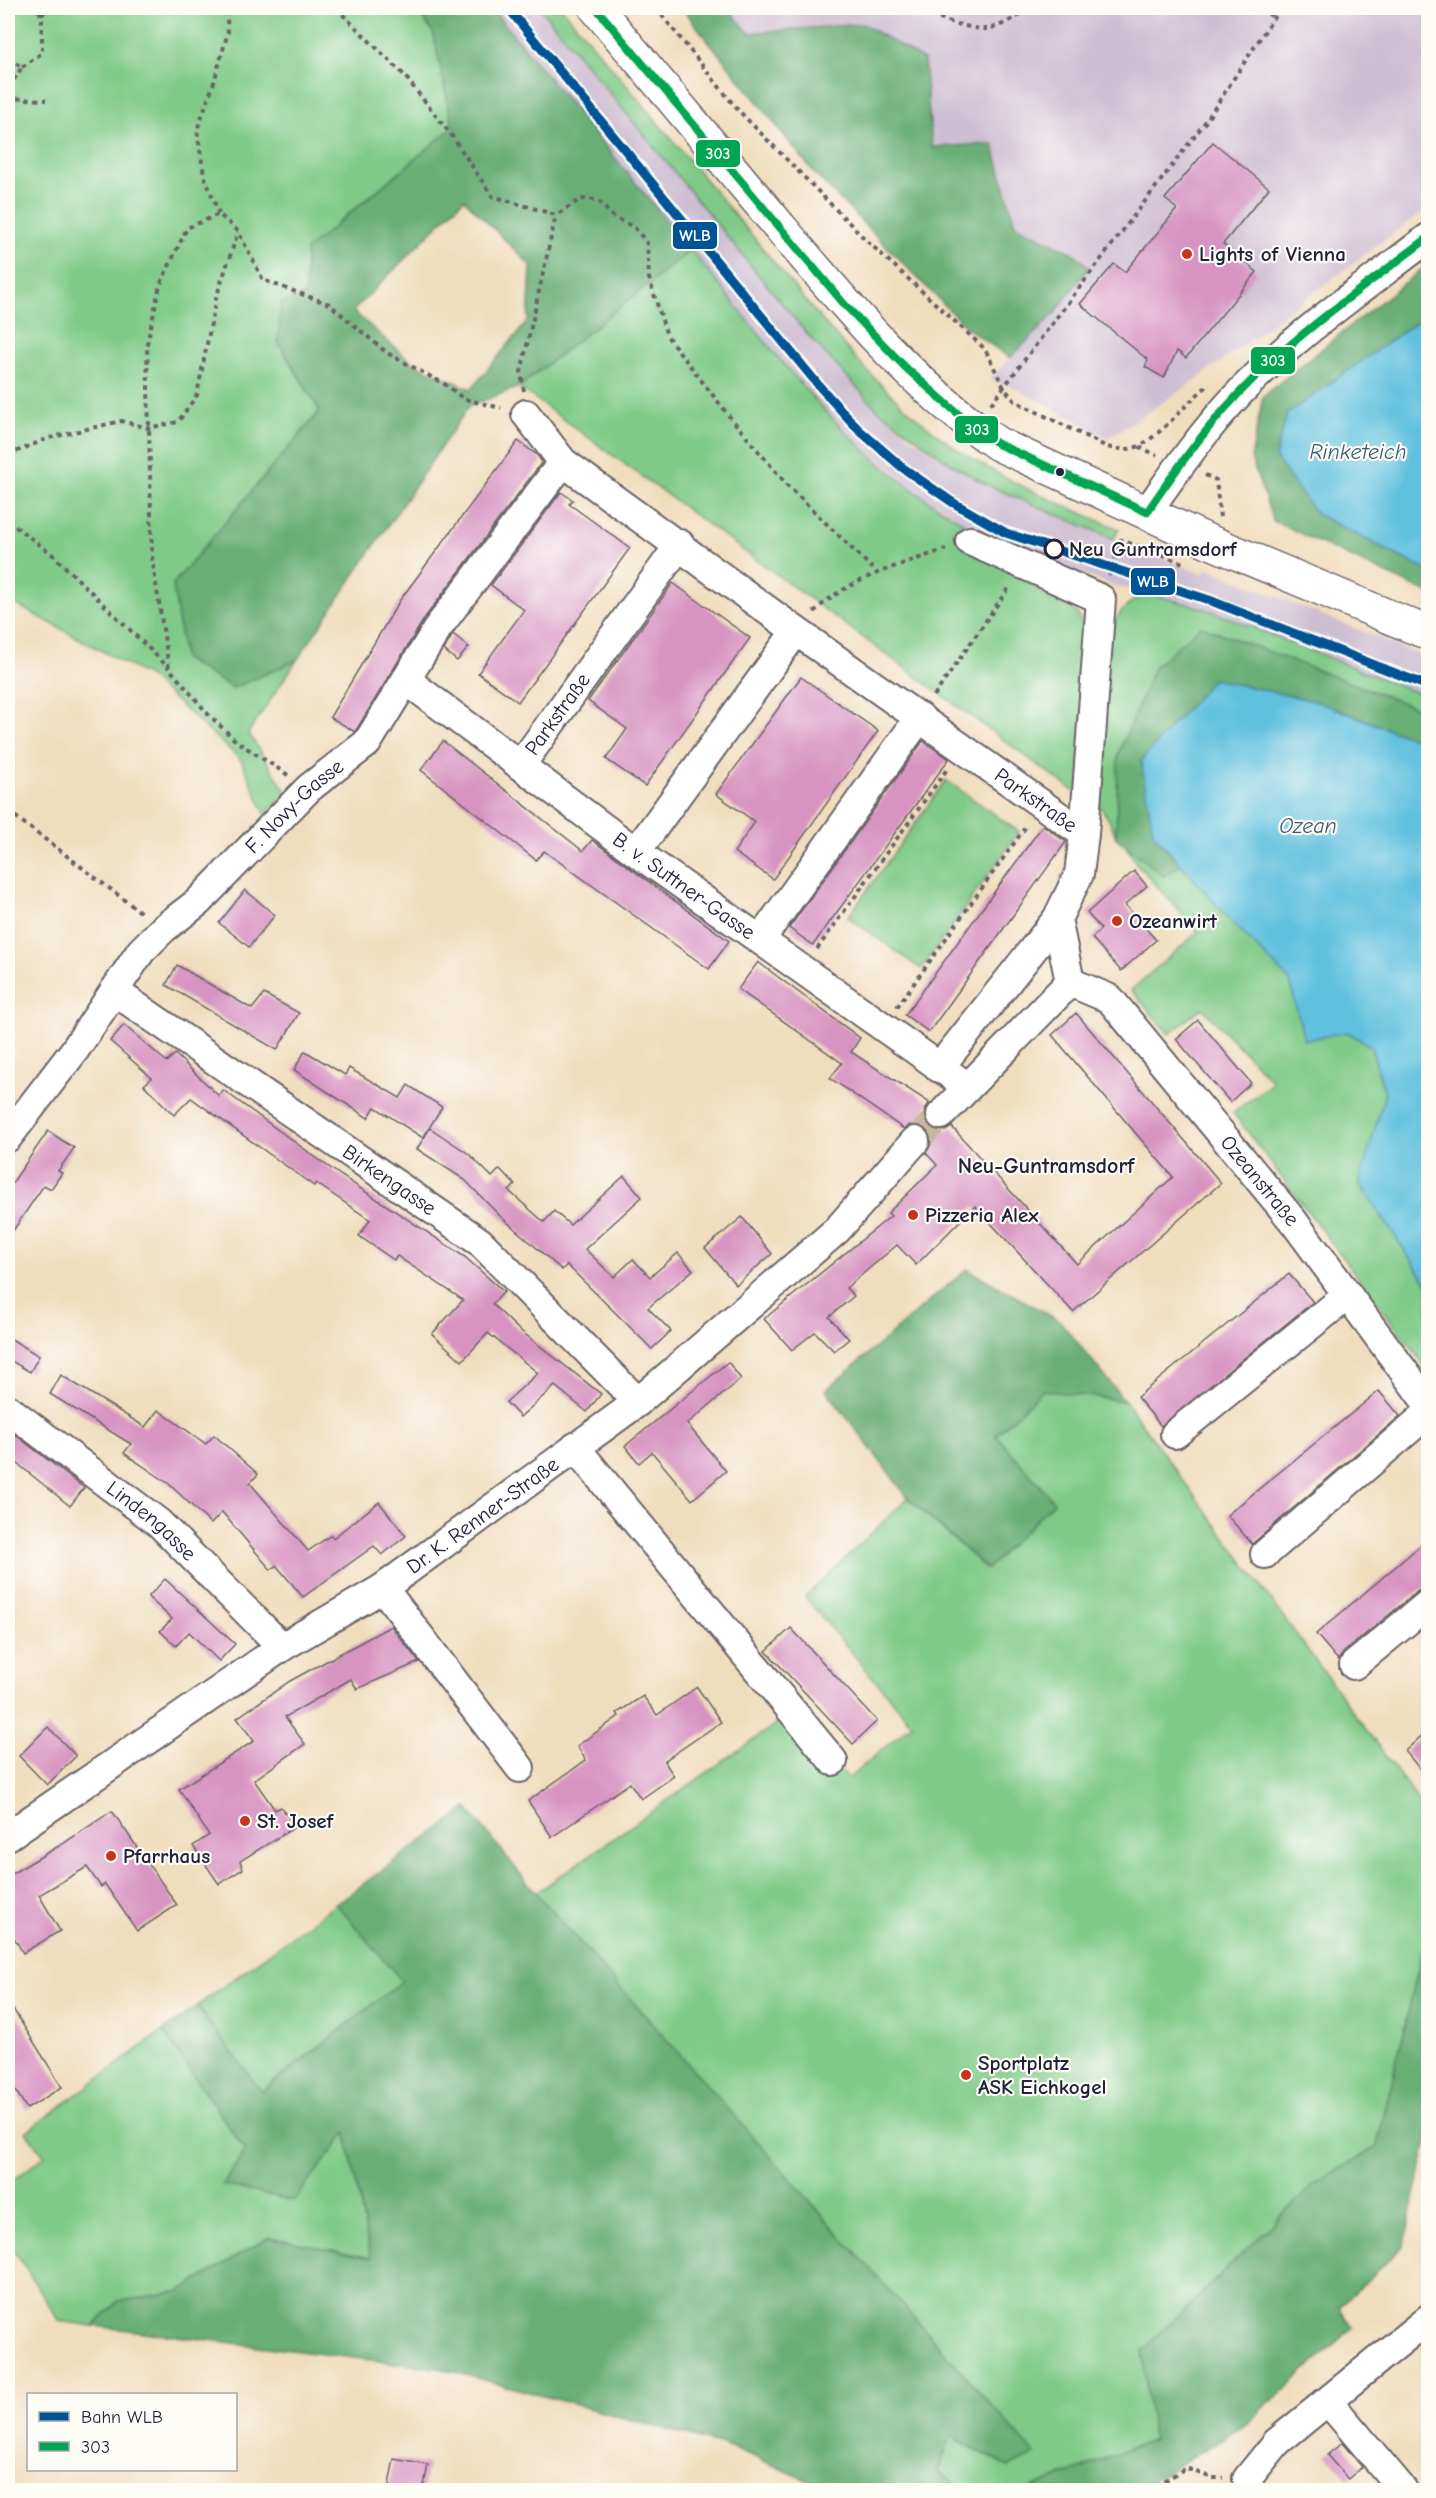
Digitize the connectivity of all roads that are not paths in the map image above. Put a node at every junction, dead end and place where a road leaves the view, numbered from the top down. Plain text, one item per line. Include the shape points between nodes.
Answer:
1 (596, 8) edge
2 (1428, 238) edge
3 (526, 414) road end
4 (564, 462) junction
5 (1147, 512) junction
6 (970, 541) road end
7 (680, 544) junction
8 (796, 631) junction
9 (1428, 633) edge
10 (406, 680) junction
11 (921, 717) junction
12 (520, 766) junction
13 (1084, 834) junction
14 (636, 852) junction
15 (1057, 919) junction
16 (761, 939) junction
17 (1070, 982) junction
18 (114, 992) junction
19 (939, 1068) junction
20 (968, 1087) junction
21 (941, 1115) tunnel mouth
22 (8, 1137) edge
23 (915, 1141) tunnel mouth
24 (1348, 1295) junction
25 (638, 1402) junction
26 (1428, 1404) edge
27 (8, 1409) edge
28 (1428, 1413) edge
29 (1175, 1434) dead end
30 (575, 1447) junction
31 (1265, 1554) dead end
32 (383, 1588) junction
33 (1428, 1604) edge
34 (282, 1647) junction
35 (1354, 1665) dead end
36 (833, 1761) dead end
37 (520, 1768) dead end
38 (8, 1836) edge
39 (1428, 2319) edge
40 (1328, 2401) junction
41 (1249, 2485) edge
42 (1403, 2490) edge

1 - 5 main road via 845,305 906,368 998,444
2 - 5 street via 1307,331 1231,402
3 - 4 street, Parkstraße
4 - 7 street, Parkstraße
4 - 10 street, F. Novy-Gasse via 439,626
5 - 9 main road
6 - 13 street via 1101,599
7 - 8 street, Parkstraße
7 - 12 street, Parkstraße
8 - 11 street, Parkstraße
8 - 14 street
10 - 12 street, B. v. Suttner-Gasse
10 - 18 street, F. Novy-Gasse via 367,743 309,788 198,902 163,929 141,951
11 - 13 street, Parkstraße
11 - 16 street
12 - 14 street, B. v. Suttner-Gasse
13 - 15 street, Parkstraße via 1079,874
14 - 16 street, B. v. Suttner-Gasse
15 - 17 street
15 - 19 street, Parkstraße
16 - 19 street, B. v. Suttner-Gasse
17 - 20 street
17 - 24 street, Ozeanstraße via 1110,999 1294,1221
18 - 22 street, F. Novy-Gasse
18 - 25 street, Birkengasse via 480,1242
19 - 20 street, B. v. Suttner-Gasse
20 - 21 street
23 - 25 street, Dr. K. Renner-Straße via 837,1230
24 - 26 street, Ozeanstraße
24 - 29 street
25 - 30 street, Dr. K. Renner-Straße
27 - 34 street, Lindengasse via 159,1523
28 - 31 street
30 - 32 street, Dr. K. Renner-Straße
30 - 36 street
32 - 34 street, Dr. K. Renner-Straße
32 - 37 street
33 - 35 street
34 - 38 street, Dr. K. Renner-Straße
39 - 40 street
40 - 41 street via 1277,2442
40 - 42 street

